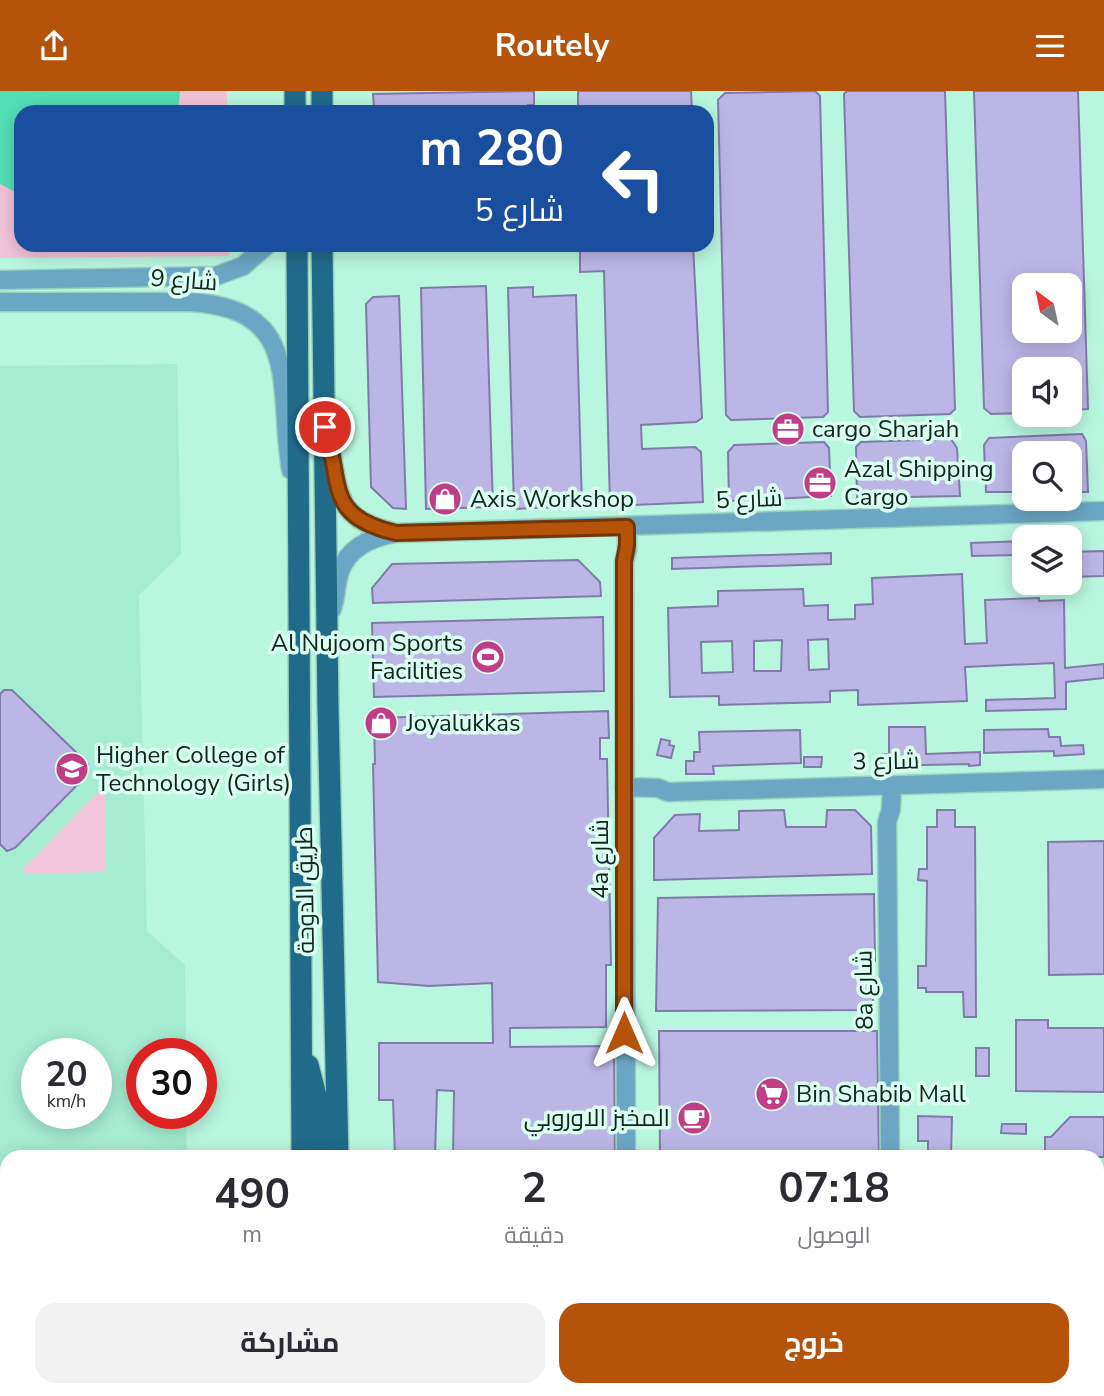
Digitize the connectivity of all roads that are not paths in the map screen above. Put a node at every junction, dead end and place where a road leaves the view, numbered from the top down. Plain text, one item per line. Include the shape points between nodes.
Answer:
1 (259, 252) edge
2 (296, 252) edge
3 (322, 252) edge
4 (0, 280) edge
5 (0, 302) edge
6 (325, 427) junction
7 (299, 502) junction
8 (1104, 511) edge
9 (622, 527) junction
10 (396, 533) junction
11 (327, 624) junction
12 (1104, 779) edge
13 (886, 786) junction
14 (624, 793) junction
15 (301, 1051) junction
16 (338, 1067) junction
17 (302, 1133) junction
18 (294, 1150) edge
19 (302, 1150) edge
20 (320, 1150) edge
21 (338, 1150) edge
22 (351, 1150) edge
23 (626, 1150) edge
24 (890, 1150) edge

1 - 4 street, شارع 9 via 243,266 216,276
2 - 7 main road, طريق الدوحة
3 - 6 main road, طريق الدوحة
5 - 7 street, شارع 9 via 203,302 231,308 252,319 268,335 281,366 288,451
6 - 10 street, شارع 5 via 343,503 360,521
6 - 11 main road, طريق الدوحة
7 - 15 main road, طريق الدوحة
8 - 9 street, شارع 5
9 - 10 street, شارع 5
9 - 14 street, 4a شارع
10 - 11 street, شارع 5 via 365,542 345,561
11 - 16 main road, طريق الدوحة
12 - 13 street, شارع 3
13 - 14 street, شارع 3 via 668,792 657,797
13 - 24 street, 8a شارع via 891,809 887,822
14 - 23 street, 4a شارع
15 - 17 main road, طريق الدوحة
15 - 20 main road via 317,1095
16 - 21 main road, طريق الدوحة
16 - 22 main road
17 - 18 main road
17 - 19 main road, طريق الدوحة

